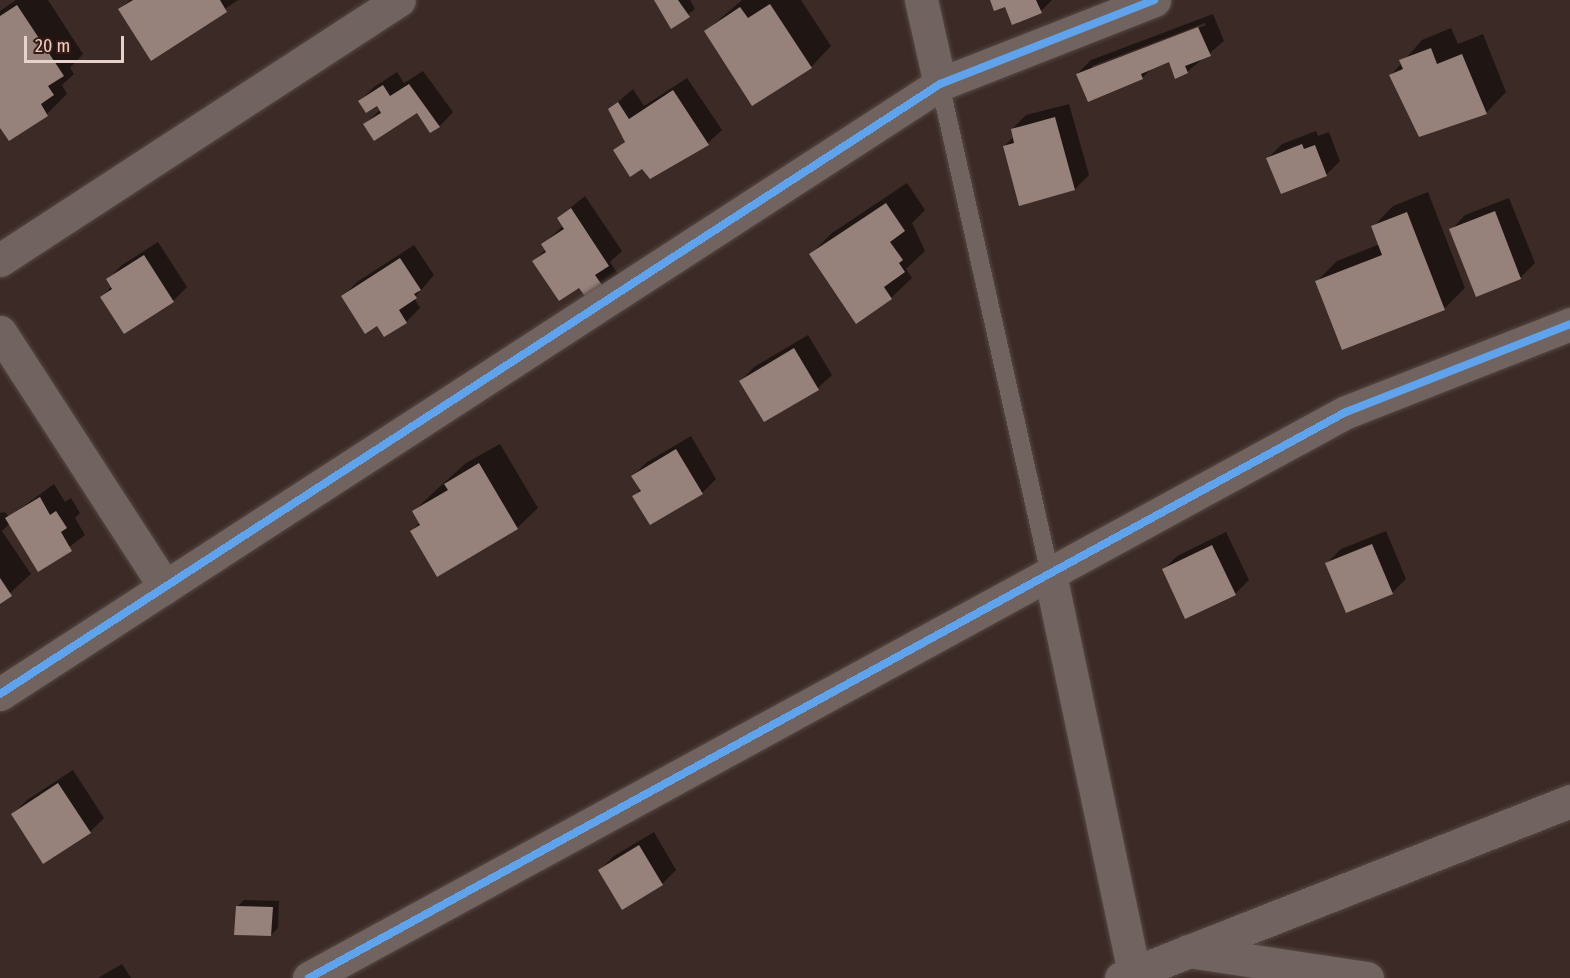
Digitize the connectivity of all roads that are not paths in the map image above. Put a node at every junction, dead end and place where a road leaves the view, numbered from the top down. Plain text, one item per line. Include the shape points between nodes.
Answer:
1 (399, 0) edge
2 (921, 0) edge
3 (1154, 0) edge
4 (940, 84) junction
5 (0, 260) edge
6 (1570, 324) edge
7 (0, 332) edge
8 (1050, 573) junction
9 (165, 587) junction
10 (0, 694) edge
11 (1570, 801) edge
12 (1188, 951) junction
13 (1130, 976) edge
14 (309, 978) edge
15 (1367, 978) edge

1 - 5 street
2 - 4 street
3 - 4 street
4 - 8 lane
4 - 9 street
6 - 8 street via 1346,412
7 - 9 street
8 - 13 street
8 - 14 street
9 - 10 street
11 - 12 street
12 - 13 street
12 - 15 street

